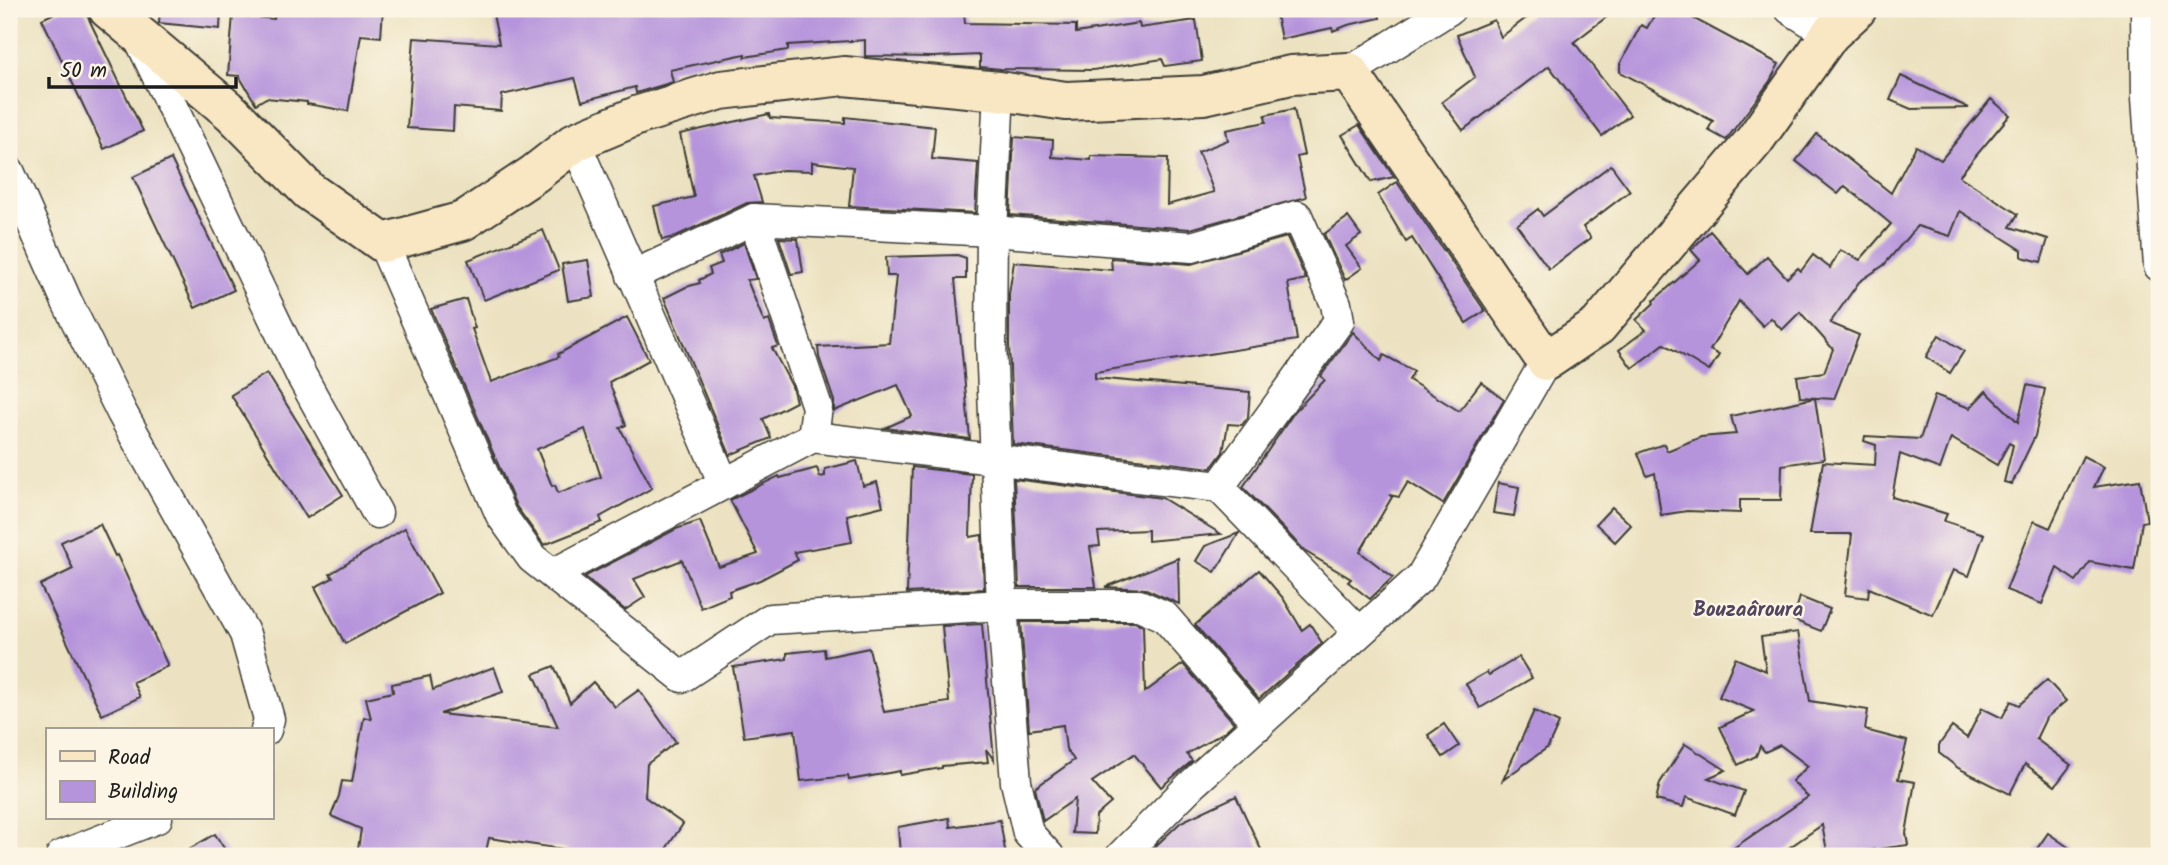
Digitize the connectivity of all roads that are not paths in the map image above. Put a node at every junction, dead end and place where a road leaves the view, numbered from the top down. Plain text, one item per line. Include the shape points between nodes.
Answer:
1 (108, 9) edge
2 (1450, 9) edge
3 (1790, 9) edge
4 (2146, 9) edge
5 (1843, 22) edge
6 (137, 33) junction
7 (1349, 72) junction
8 (999, 91) junction
9 (575, 142) junction
10 (9, 171) edge
11 (754, 219) junction
12 (992, 231) junction
13 (383, 243) junction
14 (2159, 266) edge
15 (632, 276) junction
16 (1546, 361) junction
17 (813, 437) junction
18 (997, 460) junction
19 (724, 484) junction
20 (1219, 487) junction
21 (377, 513) dead end
22 (553, 574) junction
23 (1002, 605) junction
24 (1359, 632) junction
25 (1259, 725) junction
26 (267, 728) edge
27 (152, 820) edge
28 (61, 856) edge
29 (1049, 856) edge
30 (1121, 856) edge

1 - 6 street
2 - 7 street
3 - 5 street
4 - 14 street
5 - 16 street via 1754,141 1598,326
6 - 13 street via 232,113 309,191
6 - 21 street via 301,375
7 - 8 street via 1291,75 1204,95 1066,101
7 - 16 street
8 - 9 street via 844,76 721,90 639,115
8 - 12 street
9 - 13 street via 463,221
9 - 15 street
10 - 26 street via 122,413 245,634 269,719
11 - 12 street
11 - 15 street
11 - 17 street via 817,407
12 - 18 street via 990,343
12 - 20 street via 1192,247 1297,216 1336,304 1339,321
13 - 22 street via 501,515 532,558
15 - 19 street
16 - 24 street via 1421,577
17 - 18 street
17 - 19 street
18 - 20 street
18 - 23 street
19 - 22 street
20 - 24 street
22 - 23 street via 682,677 770,620
23 - 25 street via 1139,605 1164,616
23 - 29 street via 1016,782 1028,833
24 - 25 street
25 - 30 street
27 - 28 street

